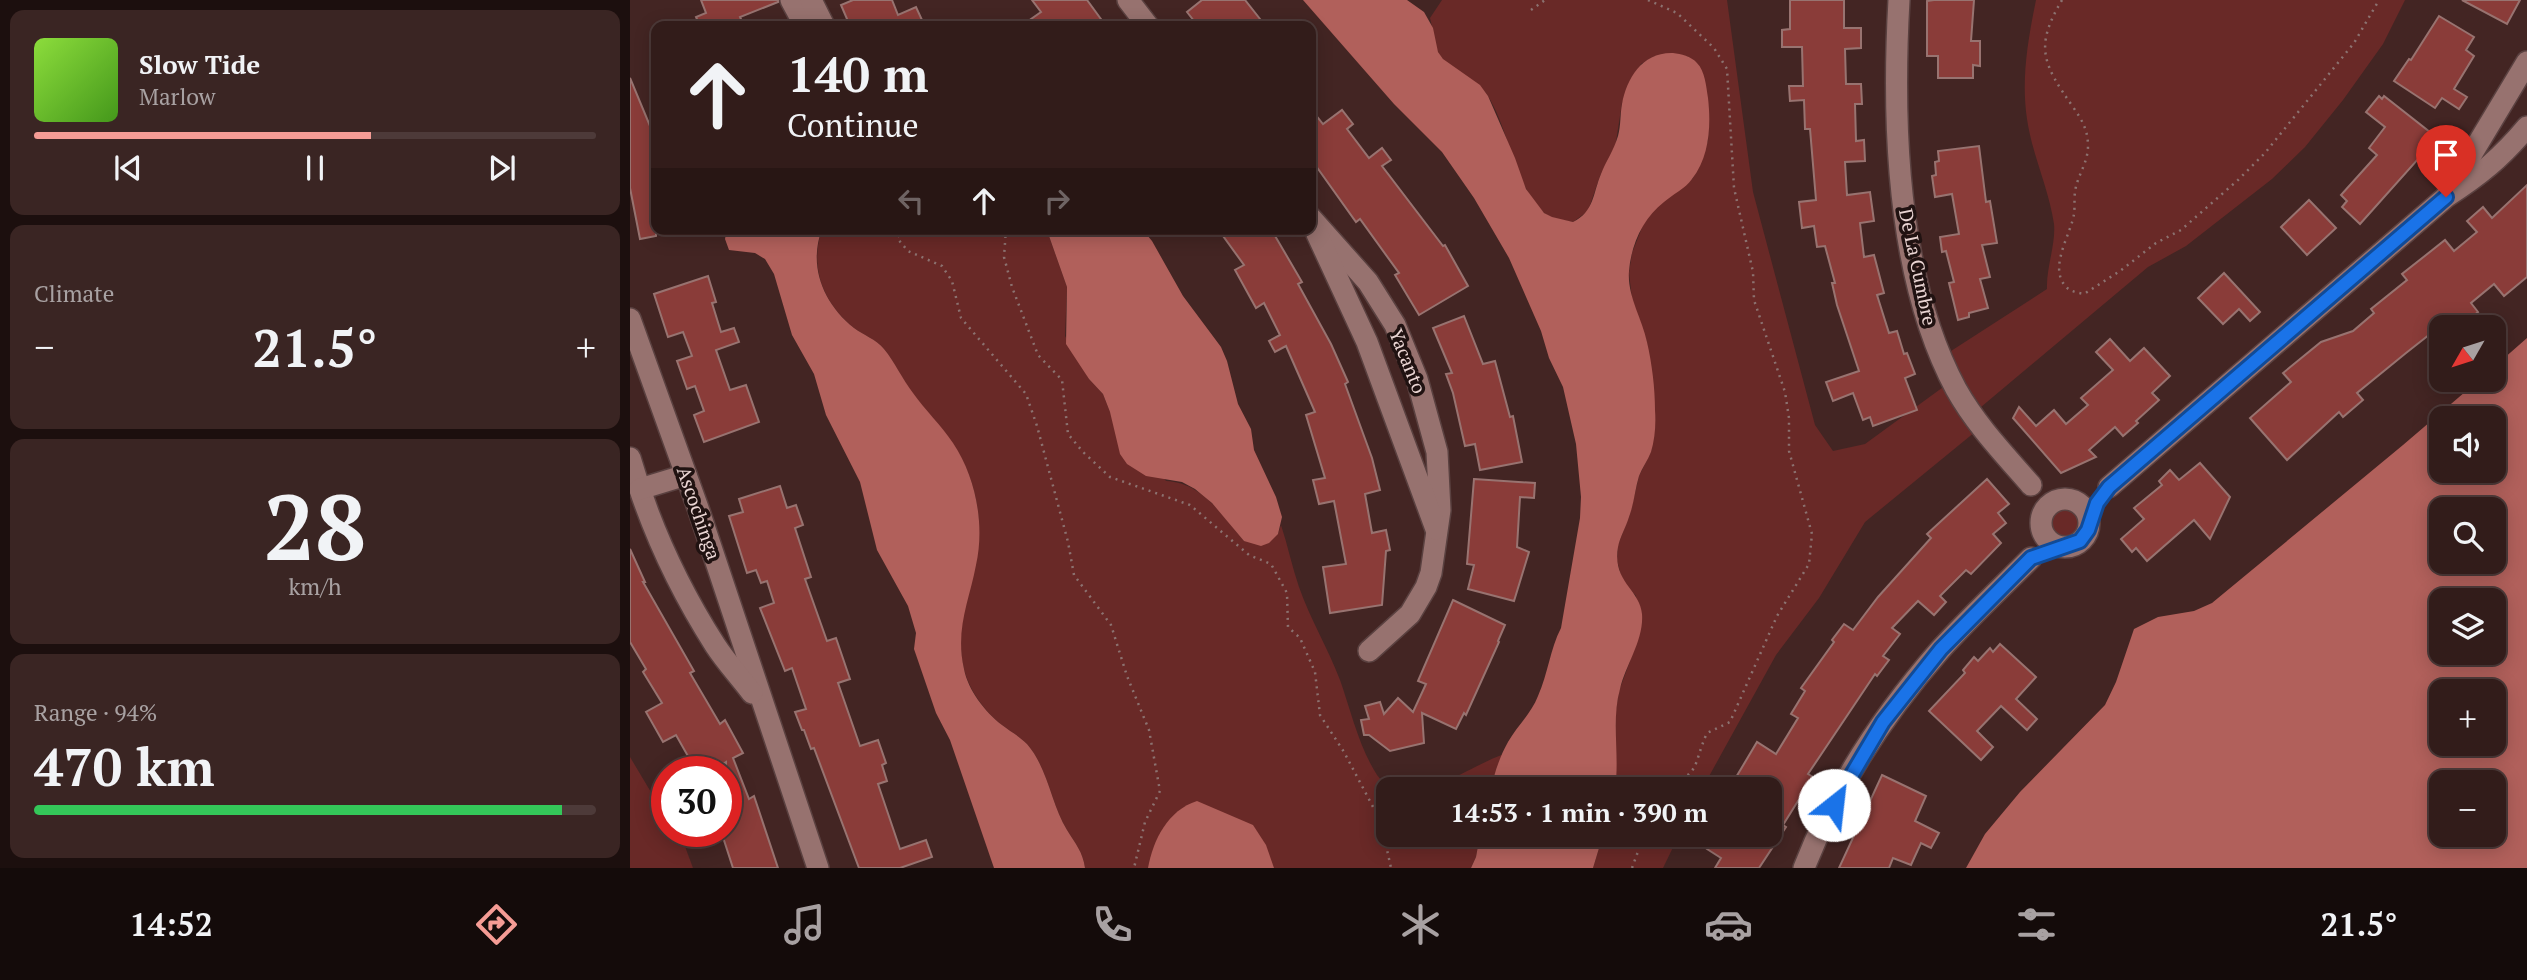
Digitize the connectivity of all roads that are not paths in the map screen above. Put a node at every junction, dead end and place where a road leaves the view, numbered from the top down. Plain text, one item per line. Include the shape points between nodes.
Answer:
1 (791, 0) edge
2 (811, 0) edge
3 (1128, 0) edge
4 (1896, 6) edge
5 (802, 21) edge
6 (822, 21) edge
7 (1144, 21) edge
8 (2527, 63) edge
9 (2527, 127) edge
10 (2446, 197) junction
11 (1316, 225) edge
12 (1316, 231) edge
13 (630, 319) edge
14 (1417, 379) junction
15 (1385, 389) junction
16 (630, 457) edge
17 (686, 475) junction
18 (2031, 485) junction
19 (2109, 487) junction
20 (640, 489) junction
21 (2068, 499) junction
22 (2089, 523) junction
23 (2042, 525) junction
24 (1436, 531) junction
25 (2061, 546) junction
26 (2031, 558) junction
27 (1369, 651) dead end
28 (763, 709) junction
29 (818, 868) edge
30 (1804, 868) edge

1 - 5 street
2 - 6 street
3 - 7 street
4 - 18 street, De La Cumbre via 1902,181 1924,306 1957,391
8 - 10 street
9 - 10 street via 2480,176
10 - 19 street
11 - 14 street, Yacanto via 1368,282 1395,326
12 - 15 street, Yacanto
13 - 17 street, Ascochinga
14 - 15 street
14 - 24 street, Yacanto via 1437,452 1441,489
15 - 24 street, Yacanto
16 - 20 street, Ascochinga
17 - 20 street
17 - 28 street, Ascochinga
18 - 21 street
18 - 23 street
19 - 21 street
19 - 22 street
20 - 28 street, Ascochinga via 689,601
21 - 22 street via 2085,509
21 - 23 street via 2051,504
22 - 25 street via 2080,541
23 - 25 street via 2049,540
23 - 26 street
24 - 27 street, Yacanto via 1431,573 1420,599
25 - 26 street
26 - 30 street via 1941,649 1883,722 1843,787
28 - 29 street, Ascochinga

